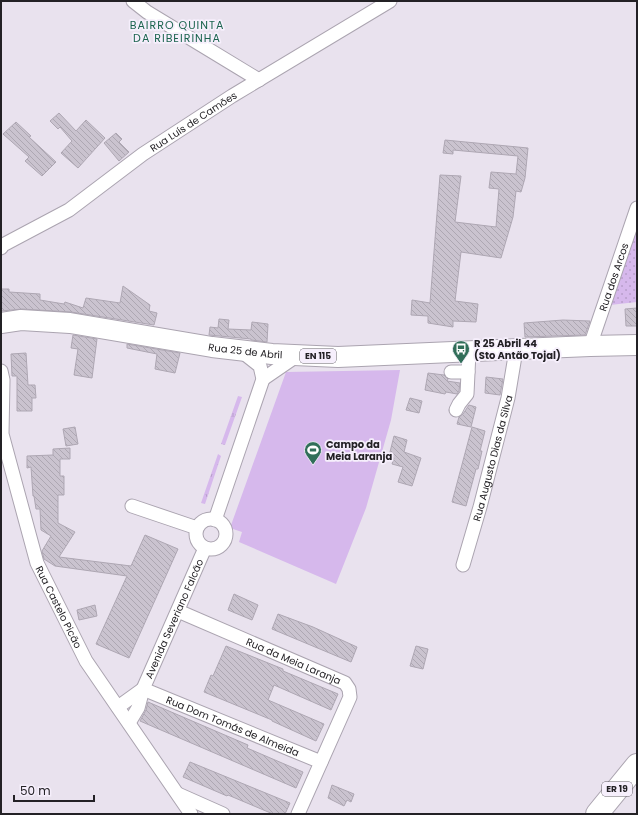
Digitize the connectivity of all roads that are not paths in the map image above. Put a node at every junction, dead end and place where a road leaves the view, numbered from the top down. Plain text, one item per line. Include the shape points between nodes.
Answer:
1 (133, 1) edge
2 (390, 1) edge
3 (259, 80) junction
4 (637, 208) edge
5 (1, 248) edge
6 (1, 323) edge
7 (637, 345) edge
8 (590, 346) junction
9 (516, 350) junction
10 (469, 352) junction
11 (266, 368) junction
12 (1, 371) edge
13 (451, 372) dead end
14 (468, 372) junction
15 (456, 410) dead end
16 (132, 506) dead end
17 (215, 520) junction
18 (197, 528) junction
19 (205, 548) junction
20 (463, 566) dead end
21 (178, 611) junction
22 (143, 689) junction
23 (118, 707) junction
24 (129, 723) junction
25 (322, 762) junction
26 (637, 765) edge
27 (637, 784) edge
28 (178, 794) junction
29 (191, 814) edge
30 (221, 814) edge
31 (298, 814) edge
32 (597, 814) edge
33 (612, 814) edge

1 - 3 street
2 - 3 street, Rua Luís de Camões
3 - 5 street, Rua Luís de Camões via 143,154 68,210
4 - 8 street, Rua dos Arcos
6 - 11 main road, Rua 25 de Abril / EN 115 via 21,320 70,323 240,350
7 - 8 main road, Rua 25 de Abril / EN 115
8 - 9 main road, Rua 25 de Abril / EN 115
9 - 10 main road, Rua 25 de Abril / EN 115
9 - 20 street, Rua Augusto Dias da Silva via 508,398
10 - 11 main road, Rua 25 de Abril / EN 115 via 338,357 299,355
10 - 14 street
11 - 17 street
12 - 23 street, Rua Castelo Picão via 2,434 37,563 86,661
13 - 14 street
14 - 15 street via 467,394
16 - 18 street
17 - 18 street via 205,520
17 - 19 street, Avenida Severiano Falcão via 224,528 225,538 219,547
18 - 19 street, Avenida Severiano Falcão via 196,540
19 - 21 street, Avenida Severiano Falcão
21 - 22 street, Avenida Severiano Falcão
21 - 25 street, Rua da Meia Laranja via 344,683 349,689 350,696
22 - 23 street
22 - 24 street, Avenida Severiano Falcão via 138,708
22 - 25 street, Rua Dom Tomás de Almeida
23 - 24 street, Rua Castelo Picão
24 - 28 street, Rua Castelo Picão
25 - 31 street, Rua da Meia Laranja
26 - 32 highway, ER 19
27 - 33 highway, ER 19
28 - 29 street, Rua Castelo Picão
28 - 30 street

